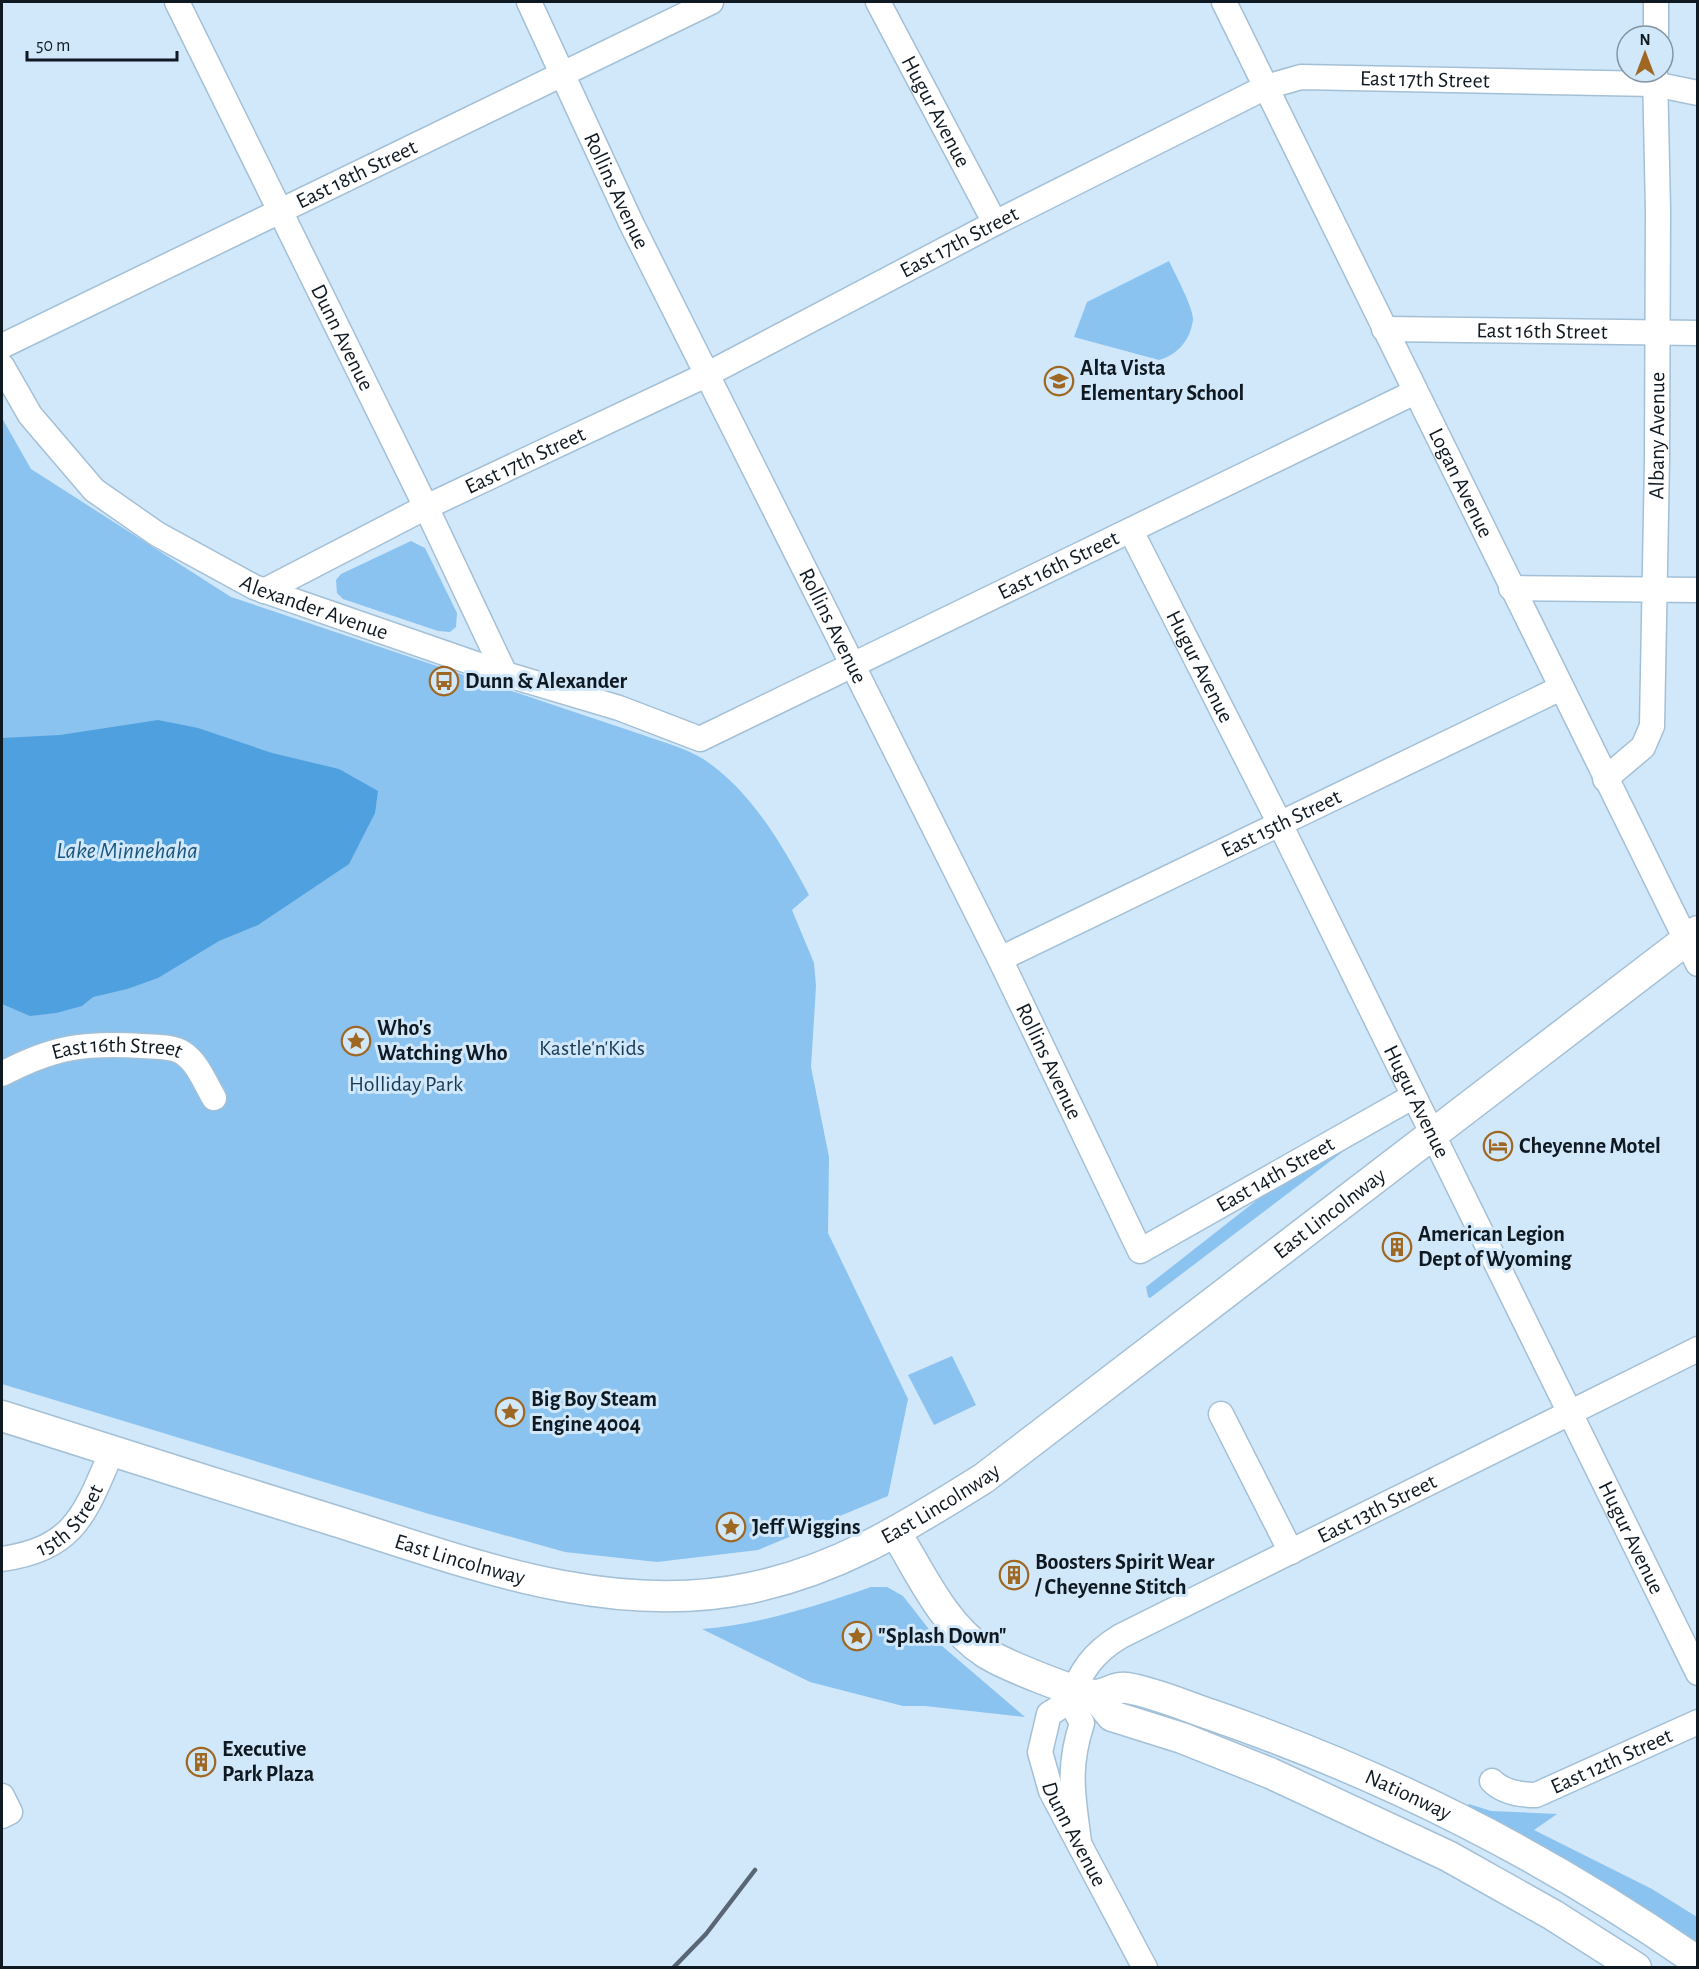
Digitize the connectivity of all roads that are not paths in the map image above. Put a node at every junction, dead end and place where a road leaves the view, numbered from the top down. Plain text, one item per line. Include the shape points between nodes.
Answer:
1 (177, 2) edge
2 (529, 2) edge
3 (711, 2) edge
4 (878, 2) edge
5 (1224, 2) edge
6 (1656, 2) edge
7 (1656, 24) edge
8 (564, 74) junction
9 (1615, 78) edge
10 (1654, 84) edge
11 (1672, 84) edge
12 (1266, 87) junction
13 (1698, 93) edge
14 (279, 211) junction
15 (995, 223) junction
16 (1384, 329) junction
17 (1657, 332) junction
18 (1698, 333) edge
19 (2, 346) edge
20 (2, 366) edge
21 (706, 375) junction
22 (1415, 392) junction
23 (426, 507) junction
24 (1131, 531) junction
25 (1511, 588) junction
26 (1653, 590) junction
27 (1698, 590) edge
28 (264, 591) junction
29 (853, 666) junction
30 (505, 674) junction
31 (1561, 688) junction
32 (700, 739) joint
33 (1605, 779) junction
34 (1279, 822) junction
35 (1694, 945) edge
36 (1000, 959) junction
37 (2, 1074) edge
38 (1412, 1097) junction
39 (214, 1098) dead end
40 (1430, 1134) junction
41 (1140, 1251) joint
42 (1698, 1349) edge
43 (1221, 1414) dead end
44 (1569, 1415) junction
45 (2, 1416) edge
46 (112, 1451) junction
47 (896, 1533) junction
48 (1291, 1552) junction
49 (2, 1559) edge
50 (1698, 1673) edge
51 (1080, 1695) junction
52 (1698, 1722) edge
53 (1492, 1781) dead end
54 (1079, 1842) junction
55 (1698, 1962) edge
56 (1145, 1968) edge
57 (1636, 1968) edge

1 - 14 street, Dunn Avenue
2 - 8 street, Rollins Avenue
3 - 8 street, East 18th Street
4 - 15 street, Hugur Avenue
5 - 12 street, Logan Avenue
6 - 7 street
8 - 14 street, East 18th Street
8 - 21 street, Rollins Avenue
9 - 12 street, East 17th Street via 1301,77
10 - 17 street, Albany Avenue
11 - 13 street, East 17th Street
12 - 15 street, East 17th Street
12 - 16 street, Logan Avenue
14 - 19 street, East 18th Street
14 - 23 street, Dunn Avenue
15 - 21 street, East 17th Street
16 - 17 street, East 16th Street
16 - 22 street, Logan Avenue
17 - 18 street, East 16th Street
17 - 26 street, Albany Avenue
20 - 28 street, Alexander Avenue via 30,415 94,490 157,534
21 - 23 street, East 17th Street
21 - 29 street, Rollins Avenue
22 - 24 street, East 16th Street
22 - 25 street, Logan Avenue
23 - 28 street, East 17th Street
23 - 30 street, Dunn Avenue
24 - 29 street, East 16th Street
24 - 34 street, Hugur Avenue
25 - 26 street
25 - 31 street, Logan Avenue
26 - 27 street
26 - 33 street, Albany Avenue via 1652,726 1643,747
28 - 30 street, Alexander Avenue
29 - 32 street, East 16th Street
29 - 36 street, Rollins Avenue
30 - 32 street, Alexander Avenue via 620,708
31 - 33 street, Logan Avenue
31 - 34 street, East 15th Street
33 - 35 street, Logan Avenue
34 - 36 street, East 15th Street
34 - 38 street, Hugur Avenue
35 - 40 main road, East Lincolnway
36 - 41 street, Rollins Avenue
37 - 39 street, East 16th Street via 32,1058 70,1047 104,1043 158,1047 182,1052 193,1062
38 - 40 street, Hugur Avenue
38 - 41 street, East 14th Street
40 - 44 street, Hugur Avenue
40 - 47 main road, East Lincolnway via 984,1478
42 - 44 street, East 13th Street
43 - 48 street
44 - 48 street, East 13th Street
44 - 50 street, Hugur Avenue
45 - 46 main road, East Lincolnway
46 - 47 main road, East Lincolnway via 482,1567 568,1588 612,1593 702,1595 749,1588 857,1554
46 - 49 street, 15th Street via 83,1515 56,1543
47 - 51 main road, Nationway via 947,1614 972,1642 1013,1667
48 - 51 street, East 13th Street via 1108,1643 1086,1664
51 - 54 street via 1082,1723 1073,1753 1071,1779
51 - 54 street, Dunn Avenue via 1049,1714 1040,1752 1051,1791
51 - 55 main road, Nationway via 1124,1687 1165,1699 1291,1744 1387,1785 1524,1851 1610,1902
51 - 57 main road, Nationway via 1112,1716 1251,1765 1448,1856
52 - 53 street, East 12th Street via 1536,1794 1498,1787
54 - 56 street, Dunn Avenue

